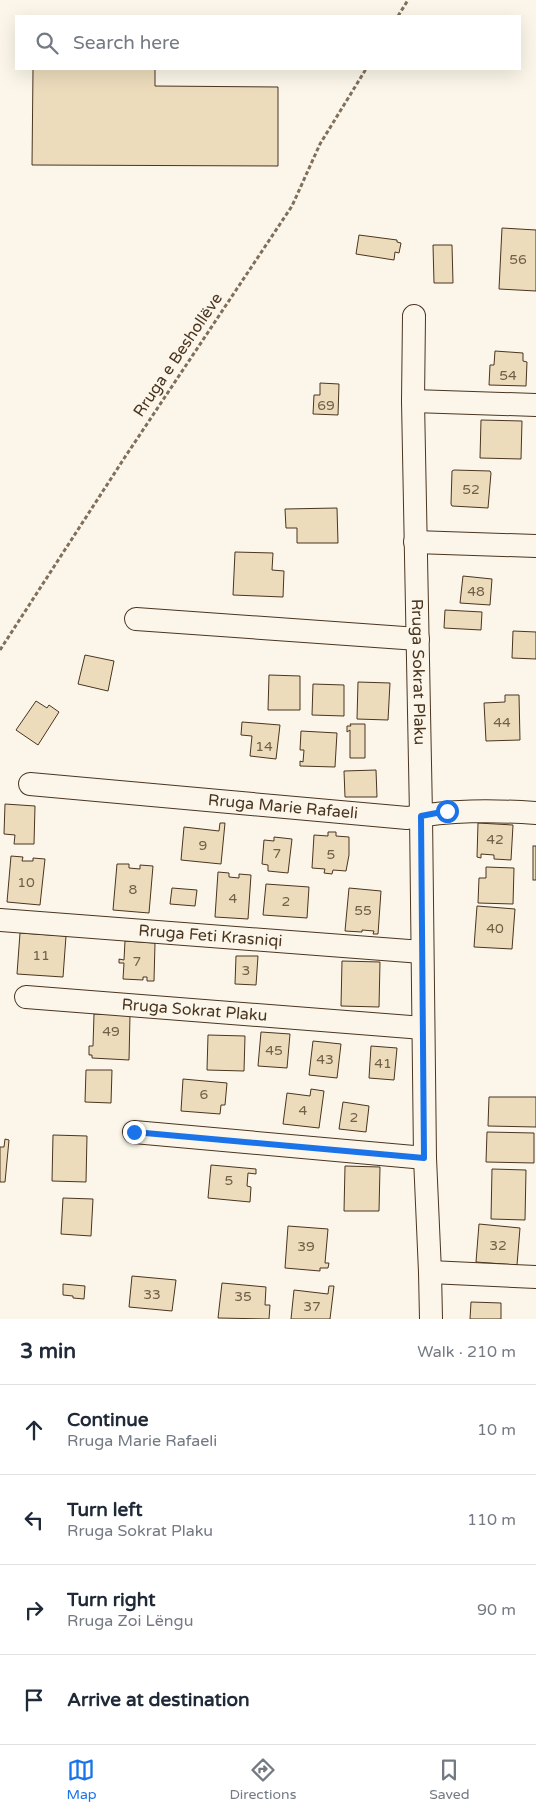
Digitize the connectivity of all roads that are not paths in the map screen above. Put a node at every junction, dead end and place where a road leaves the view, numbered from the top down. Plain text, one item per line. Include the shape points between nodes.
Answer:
1 (414, 316) dead end
2 (413, 401) junction
3 (536, 405) edge
4 (415, 542) junction
5 (536, 546) edge
6 (136, 619) dead end
7 (418, 638) junction
8 (30, 784) dead end
9 (536, 812) edge
10 (421, 816) junction
11 (0, 920) edge
12 (422, 952) junction
13 (26, 997) dead end
14 (423, 1028) junction
15 (134, 1132) dead end
16 (424, 1158) junction
17 (430, 1272) junction
18 (536, 1277) edge
19 (431, 1319) edge

1 - 2 street, Rruga Sokrat Plaku
2 - 3 street
2 - 4 street, Rruga Sokrat Plaku
4 - 5 street
4 - 7 street, Rruga Sokrat Plaku
6 - 7 street
7 - 10 street, Rruga Sokrat Plaku
8 - 10 street, Rruga Marie Rafaeli via 407,818
9 - 10 street, Rruga Marie Rafaeli via 447,811
10 - 12 street, Rruga Sokrat Plaku
11 - 12 street, Rruga Feti Krasniqi
12 - 14 street, Rruga Sokrat Plaku
13 - 14 street, Rruga Sokrat Plaku
14 - 16 street, Rruga Sokrat Plaku
15 - 16 street
16 - 17 street, Rruga Sokrat Plaku
17 - 18 street
17 - 19 street, Rruga Sokrat Plaku

